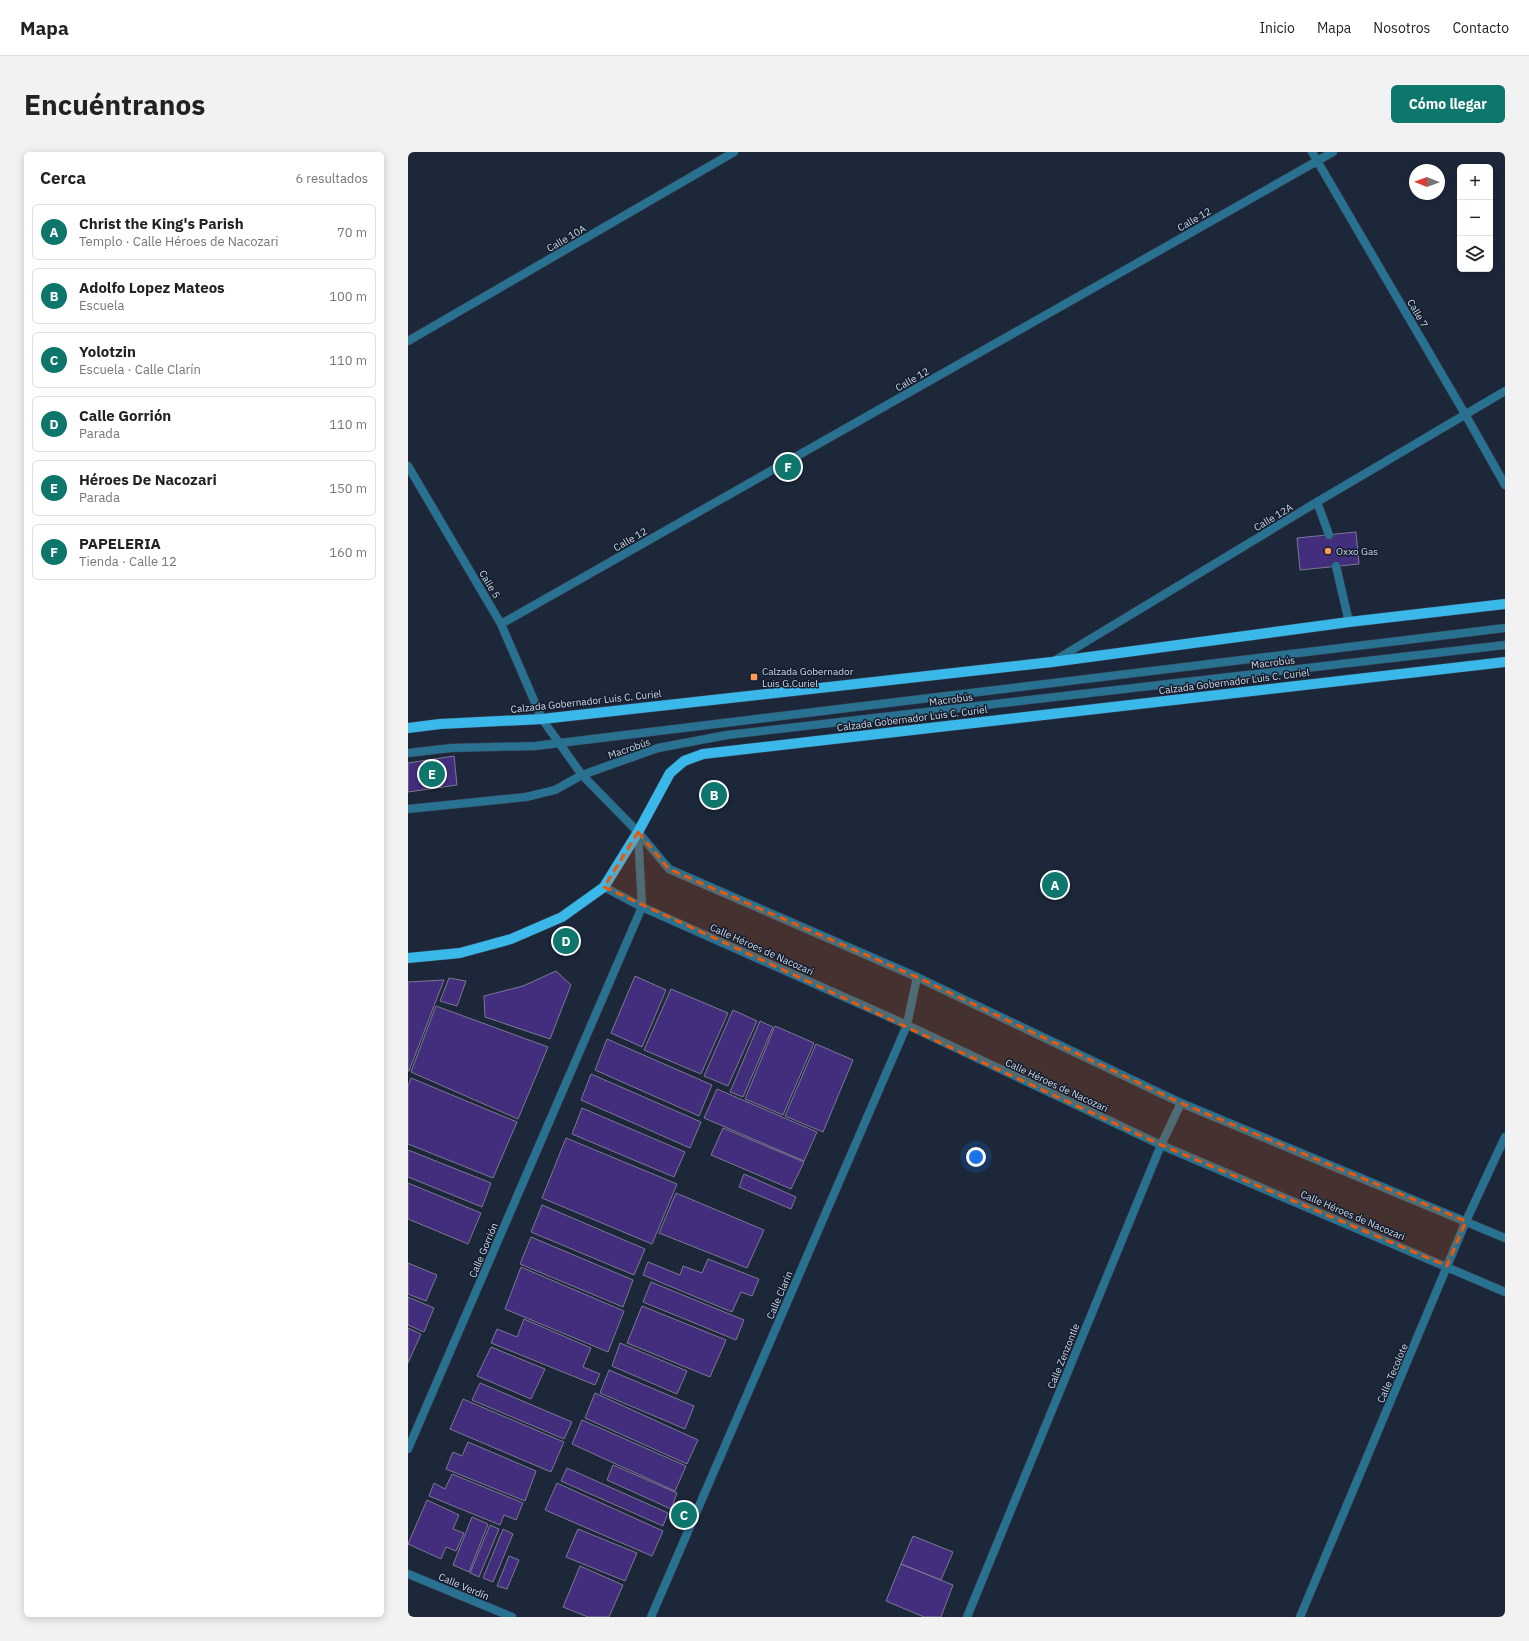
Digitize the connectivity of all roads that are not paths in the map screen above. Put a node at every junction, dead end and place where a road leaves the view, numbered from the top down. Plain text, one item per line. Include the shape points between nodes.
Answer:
1 (734, 152) edge
2 (1312, 152) edge
3 (1333, 152) edge
4 (1318, 161) junction
5 (408, 341) edge
6 (1505, 391) edge
7 (1466, 414) junction
8 (408, 466) edge
9 (1505, 485) edge
10 (1317, 502) junction
11 (1329, 535) dead end
12 (1336, 566) dead end
13 (1505, 604) edge
14 (1350, 622) junction
15 (501, 624) junction
16 (1505, 628) edge
17 (1505, 645) edge
18 (1052, 662) junction
19 (1505, 662) edge
20 (542, 719) junction
21 (408, 728) edge
22 (559, 743) junction
23 (408, 753) edge
24 (582, 775) junction
25 (408, 809) edge
26 (638, 832) junction
27 (604, 887) junction
28 (642, 907) junction
29 (408, 958) edge
30 (917, 977) junction
31 (907, 1025) junction
32 (1181, 1103) junction
33 (1505, 1137) edge
34 (1161, 1145) junction
35 (1466, 1221) junction
36 (1505, 1238) edge
37 (1447, 1266) junction
38 (1505, 1292) edge
39 (408, 1449) edge
40 (408, 1574) edge
41 (512, 1617) edge
42 (651, 1617) edge
43 (967, 1617) edge
44 (1300, 1617) edge

1 - 5 street, Calle 10A
2 - 4 street, Calle 7
3 - 4 street, Calle 12
4 - 7 street, Calle 7
4 - 15 street, Calle 12
6 - 7 street, Calle 12A
7 - 9 street, Calle 7
7 - 10 street, Calle 12A
8 - 15 street, Calle 5
10 - 11 street
10 - 18 street, Calle 12A
12 - 14 street
13 - 14 main road, Calzada Gobernador Luis C. Curiel
14 - 18 main road, Calzada Gobernador Luis C. Curiel
15 - 20 street, Calle 5
16 - 22 street, Macrobús
17 - 24 street, Macrobús via 727,735 658,748
18 - 20 main road, Calzada Gobernador Luis C. Curiel
19 - 26 main road, Calzada Gobernador Luis C. Curiel via 703,754 684,761 670,773
20 - 21 main road, Calzada Gobernador Luis C. Curiel
20 - 22 street, Calle 5
22 - 23 street, Macrobús via 451,748
22 - 24 street, Calle 5
24 - 25 street, Macrobús via 555,790 526,797
24 - 26 street, Calle 5
26 - 27 main road, Calzada Gobernador Luis C. Curiel
26 - 28 street, Calle Gorrión
26 - 30 street via 668,869
27 - 28 street, Calle Héroes de Nacozari
27 - 29 main road, Calzada Gobernador Luis C. Curiel via 562,917 510,939 460,952
28 - 31 street, Calle Héroes de Nacozari
28 - 39 street, Calle Gorrión
30 - 31 street, Calle Clarín
30 - 32 street
31 - 34 street, Calle Héroes de Nacozari
31 - 42 street, Calle Clarín
32 - 34 street, Calle Zenzontle
32 - 35 street
33 - 35 street, Calle Tecolote
34 - 37 street, Calle Héroes de Nacozari
34 - 43 street, Calle Zenzontle
35 - 36 street
35 - 37 street, Calle Tecolote
37 - 38 street, Calle Héroes de Nacozari
37 - 44 street, Calle Tecolote
40 - 41 street, Calle Verdín

